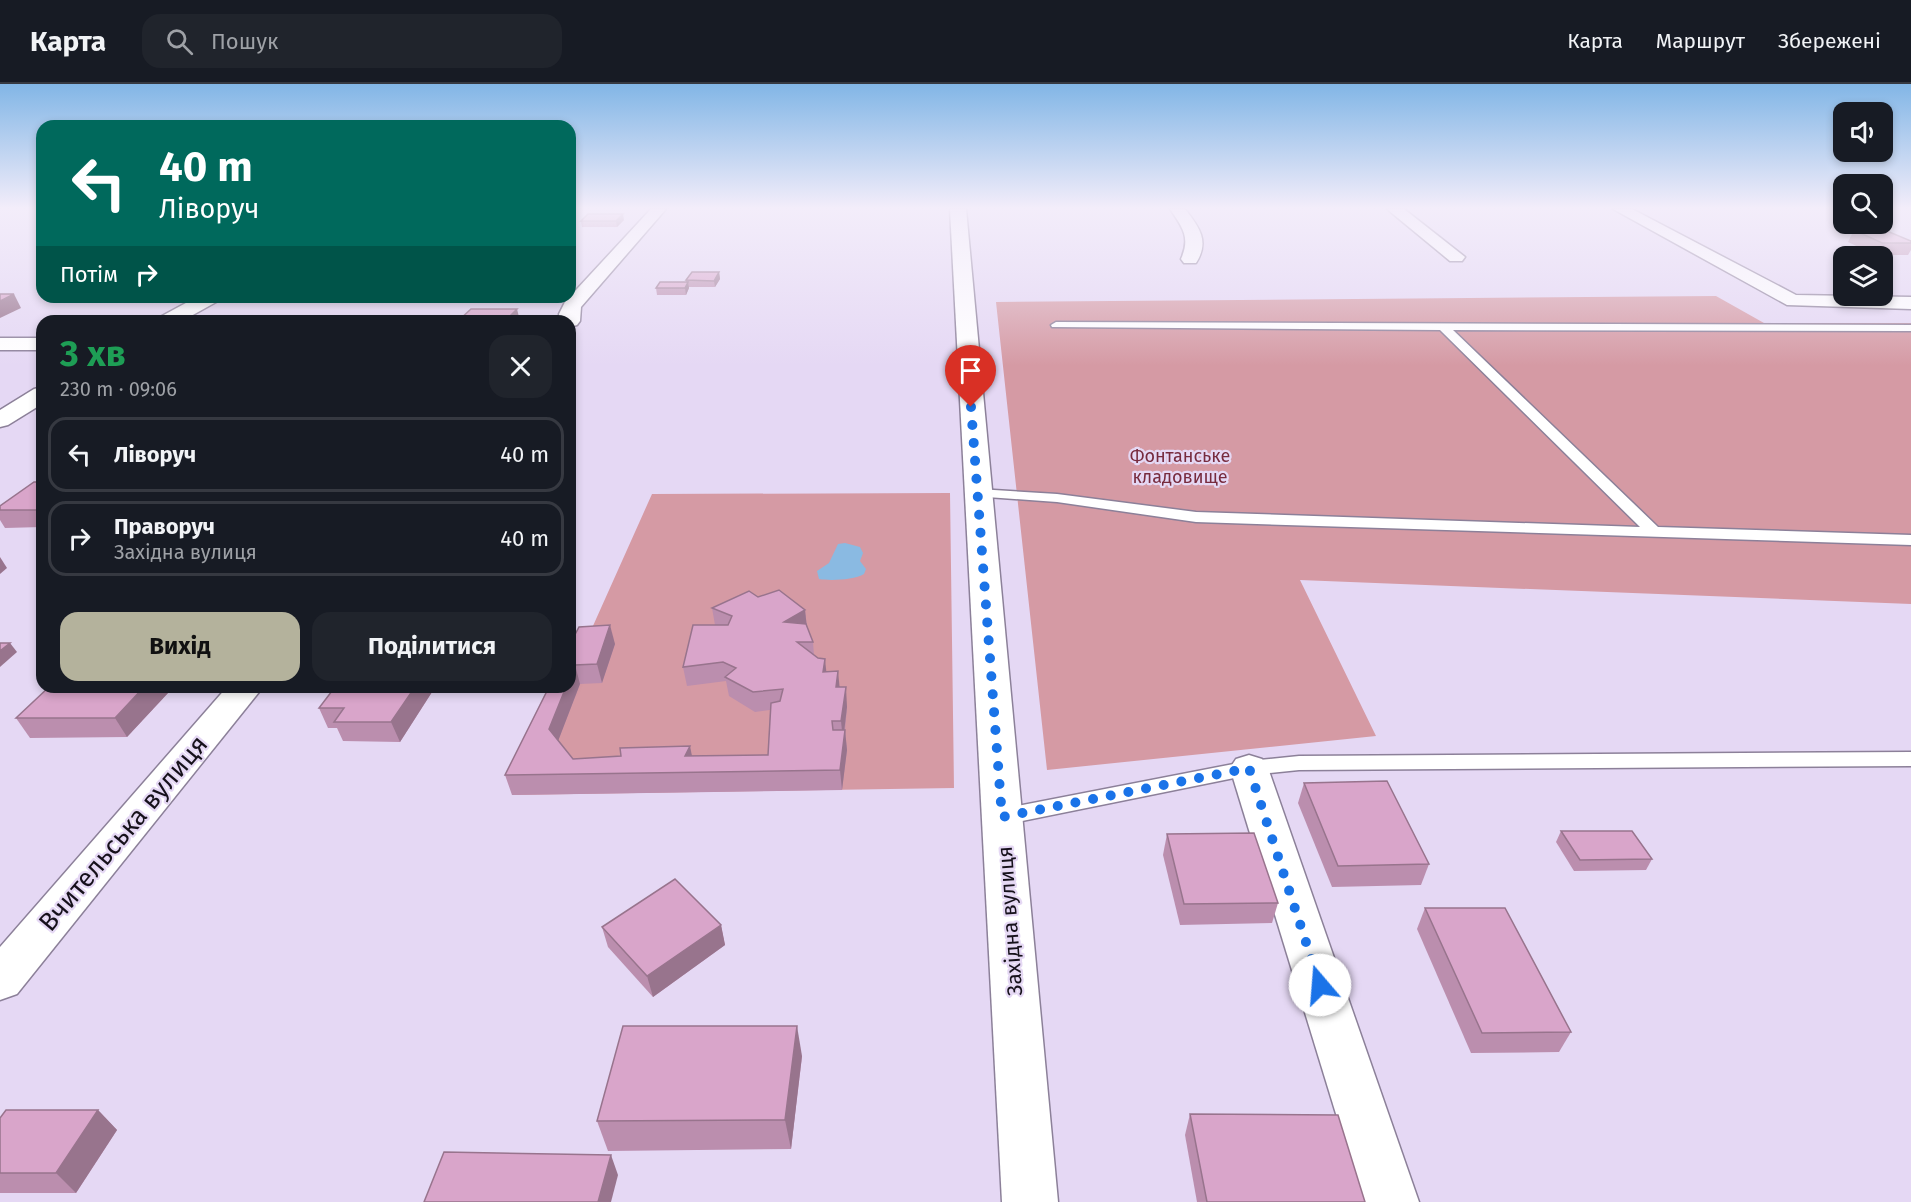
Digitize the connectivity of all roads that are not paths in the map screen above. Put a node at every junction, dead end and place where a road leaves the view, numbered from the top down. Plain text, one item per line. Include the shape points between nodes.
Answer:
1 (612, 261) edge
2 (962, 261) edge
3 (1717, 261) edge
4 (576, 302) edge
5 (200, 303) edge
6 (1911, 303) edge
7 (178, 315) edge
8 (1056, 325) dead end
9 (1443, 326) junction
10 (1911, 328) edge
11 (0, 344) edge
12 (36, 344) edge
13 (36, 398) edge
14 (0, 420) edge
15 (978, 493) junction
16 (1653, 531) junction
17 (1911, 540) edge
18 (241, 693) edge
19 (1911, 759) edge
20 (1249, 768) junction
21 (1002, 817) junction
22 (0, 980) edge
23 (1030, 1202) edge
24 (1391, 1202) edge

1 - 4 street
2 - 15 street, Західна вулиця
3 - 6 street via 1794,301
5 - 7 street
8 - 9 lane
9 - 10 lane
9 - 16 lane
11 - 12 street
13 - 14 street
15 - 16 lane via 1057,498 1196,517
15 - 21 street, Західна вулиця
16 - 17 lane
18 - 22 street, Вчительська вулиця
19 - 20 lane via 1299,764
20 - 21 lane
20 - 24 street
21 - 23 street, Західна вулиця

